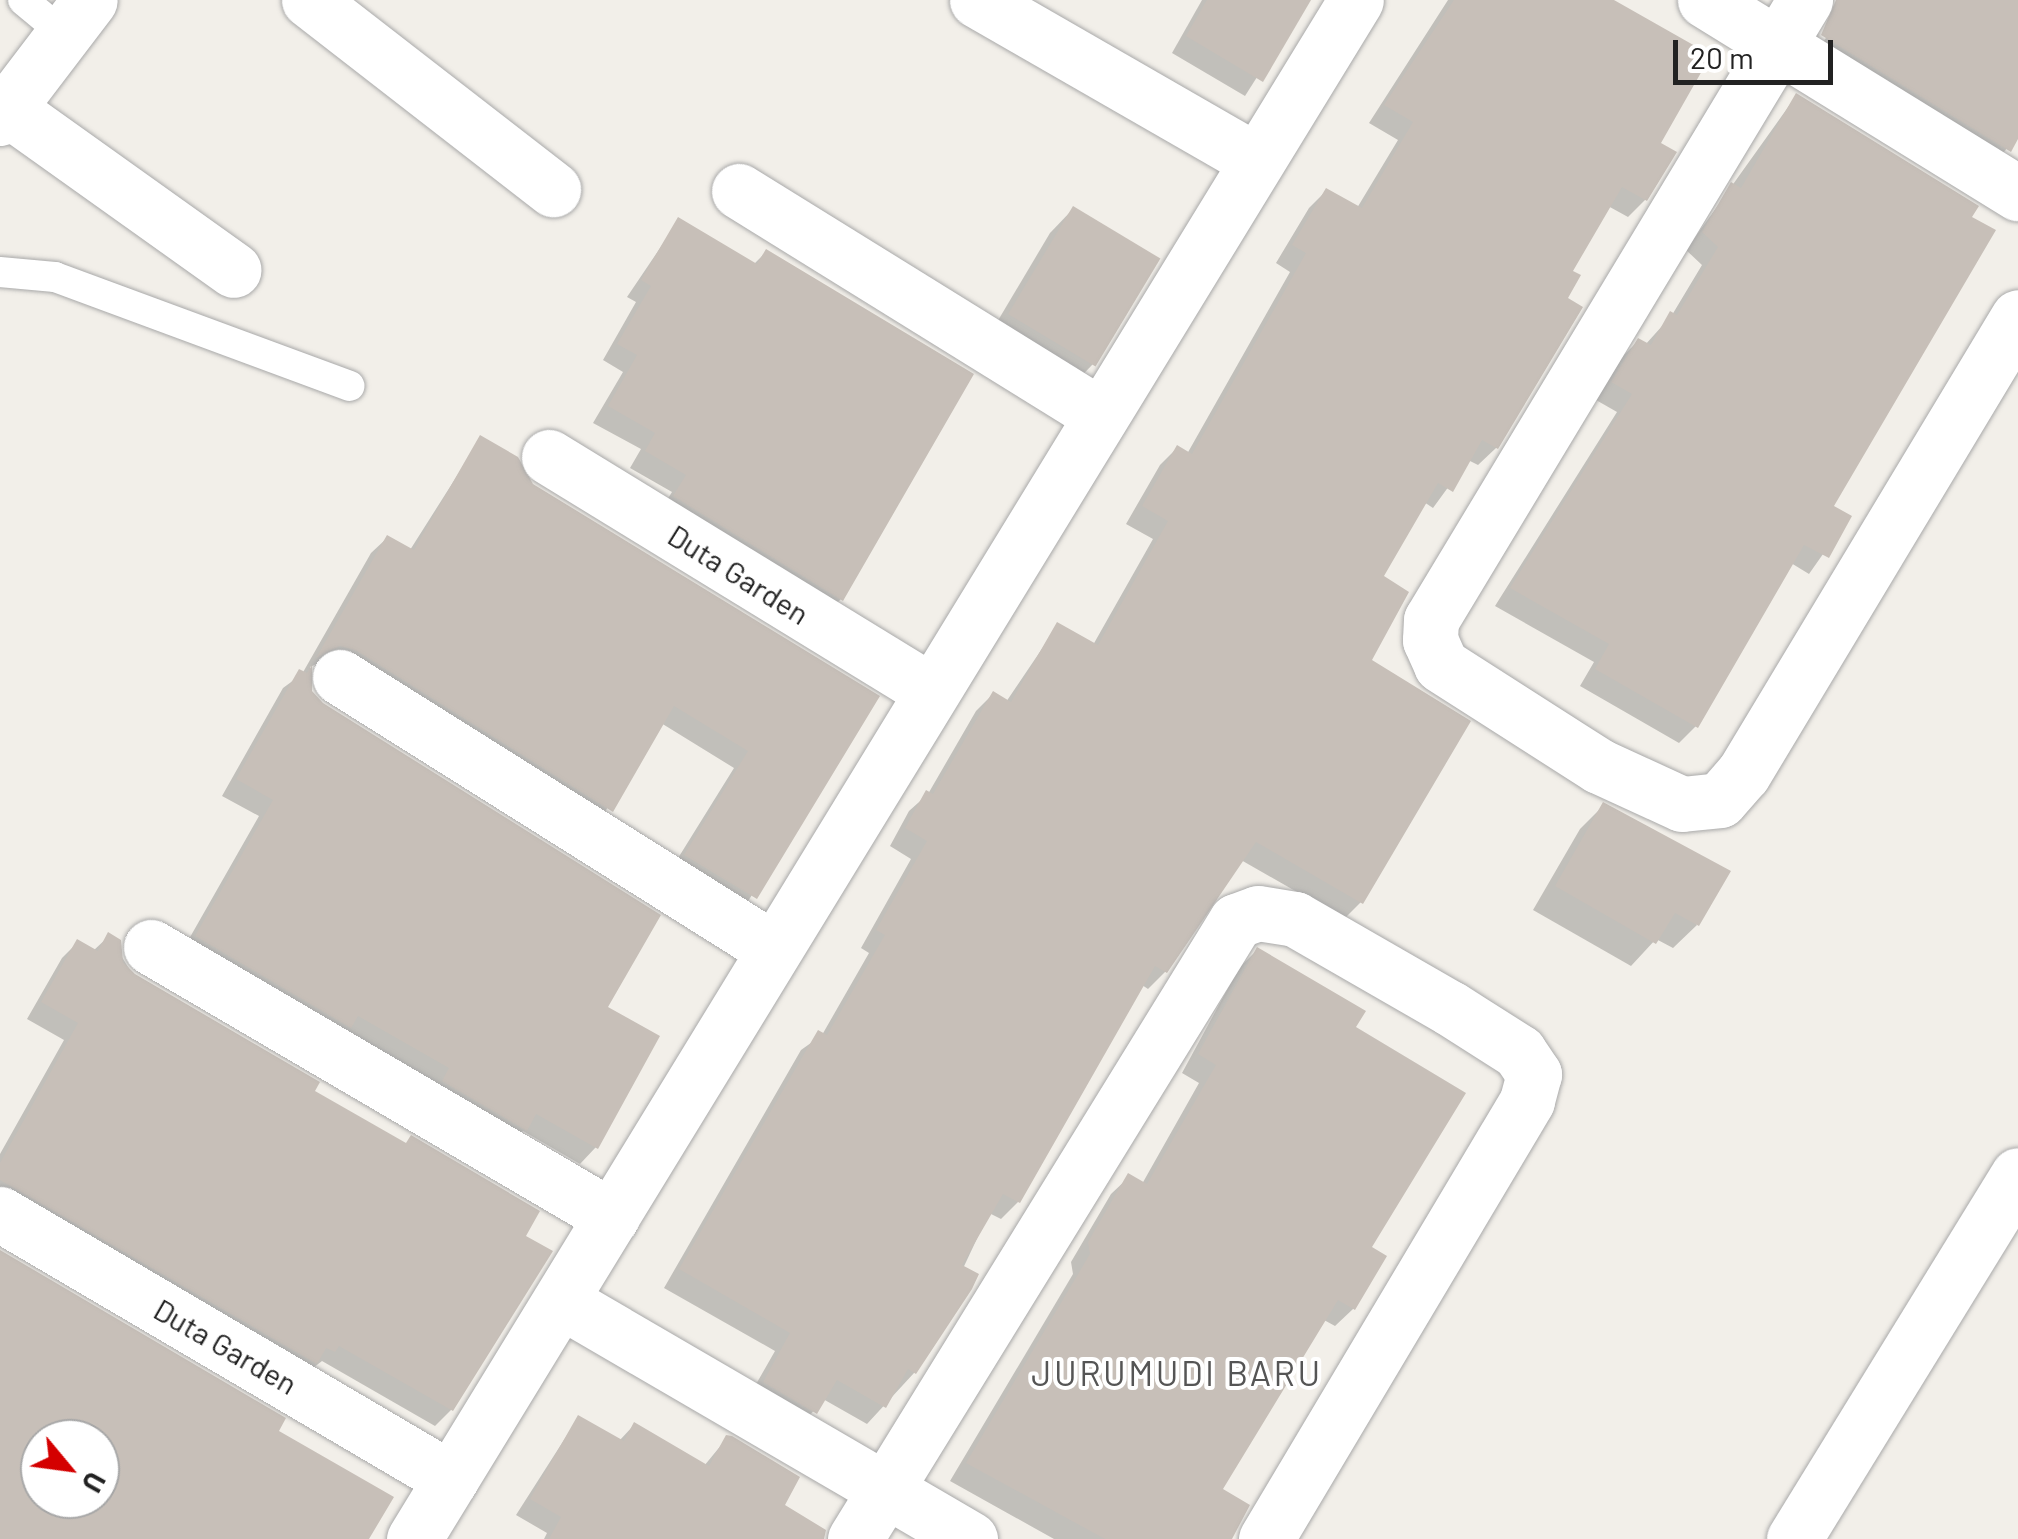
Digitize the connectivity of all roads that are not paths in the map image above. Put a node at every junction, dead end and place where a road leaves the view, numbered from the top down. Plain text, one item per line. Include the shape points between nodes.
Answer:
1 (22, 0) edge
2 (309, 0) edge
3 (977, 0) edge
4 (1356, 0) edge
5 (1705, 0) edge
6 (77, 17) edge
7 (1792, 22) edge
8 (4, 113) edge
9 (1255, 160) junction
10 (553, 189) dead end
11 (739, 191) dead end
12 (2018, 194) edge
13 (234, 270) dead end
14 (0, 272) edge
15 (2018, 317) edge
16 (349, 386) dead end
17 (1098, 414) junction
18 (549, 457) dead end
19 (340, 677) dead end
20 (929, 690) junction
21 (151, 947) dead end
22 (773, 948) junction
23 (2018, 1175) edge
24 (0, 1214) edge
25 (612, 1217) junction
26 (562, 1302) junction
27 (451, 1479) junction
28 (886, 1486) junction
29 (414, 1539) edge
30 (854, 1539) edge
31 (970, 1539) edge
32 (1266, 1539) edge
33 (1794, 1539) edge

1 - 6 lane
2 - 10 street
3 - 9 street
4 - 9 street
5 - 7 street
6 - 8 street
7 - 12 street
7 - 15 street via 1431,620 1430,640 1441,664 1599,766 1682,804 1720,800 1744,774
8 - 13 street
9 - 17 street
11 - 17 street
14 - 16 lane via 55,277
17 - 20 street
18 - 20 street, Duta Garden
19 - 22 street
20 - 22 street
21 - 25 street
22 - 25 street
23 - 33 street
24 - 27 street, Duta Garden
25 - 26 street
26 - 27 street
26 - 28 street
27 - 29 street
28 - 30 street
28 - 31 street
28 - 32 street via 1236,921 1258,913 1295,918 1519,1052 1534,1074 1527,1101

